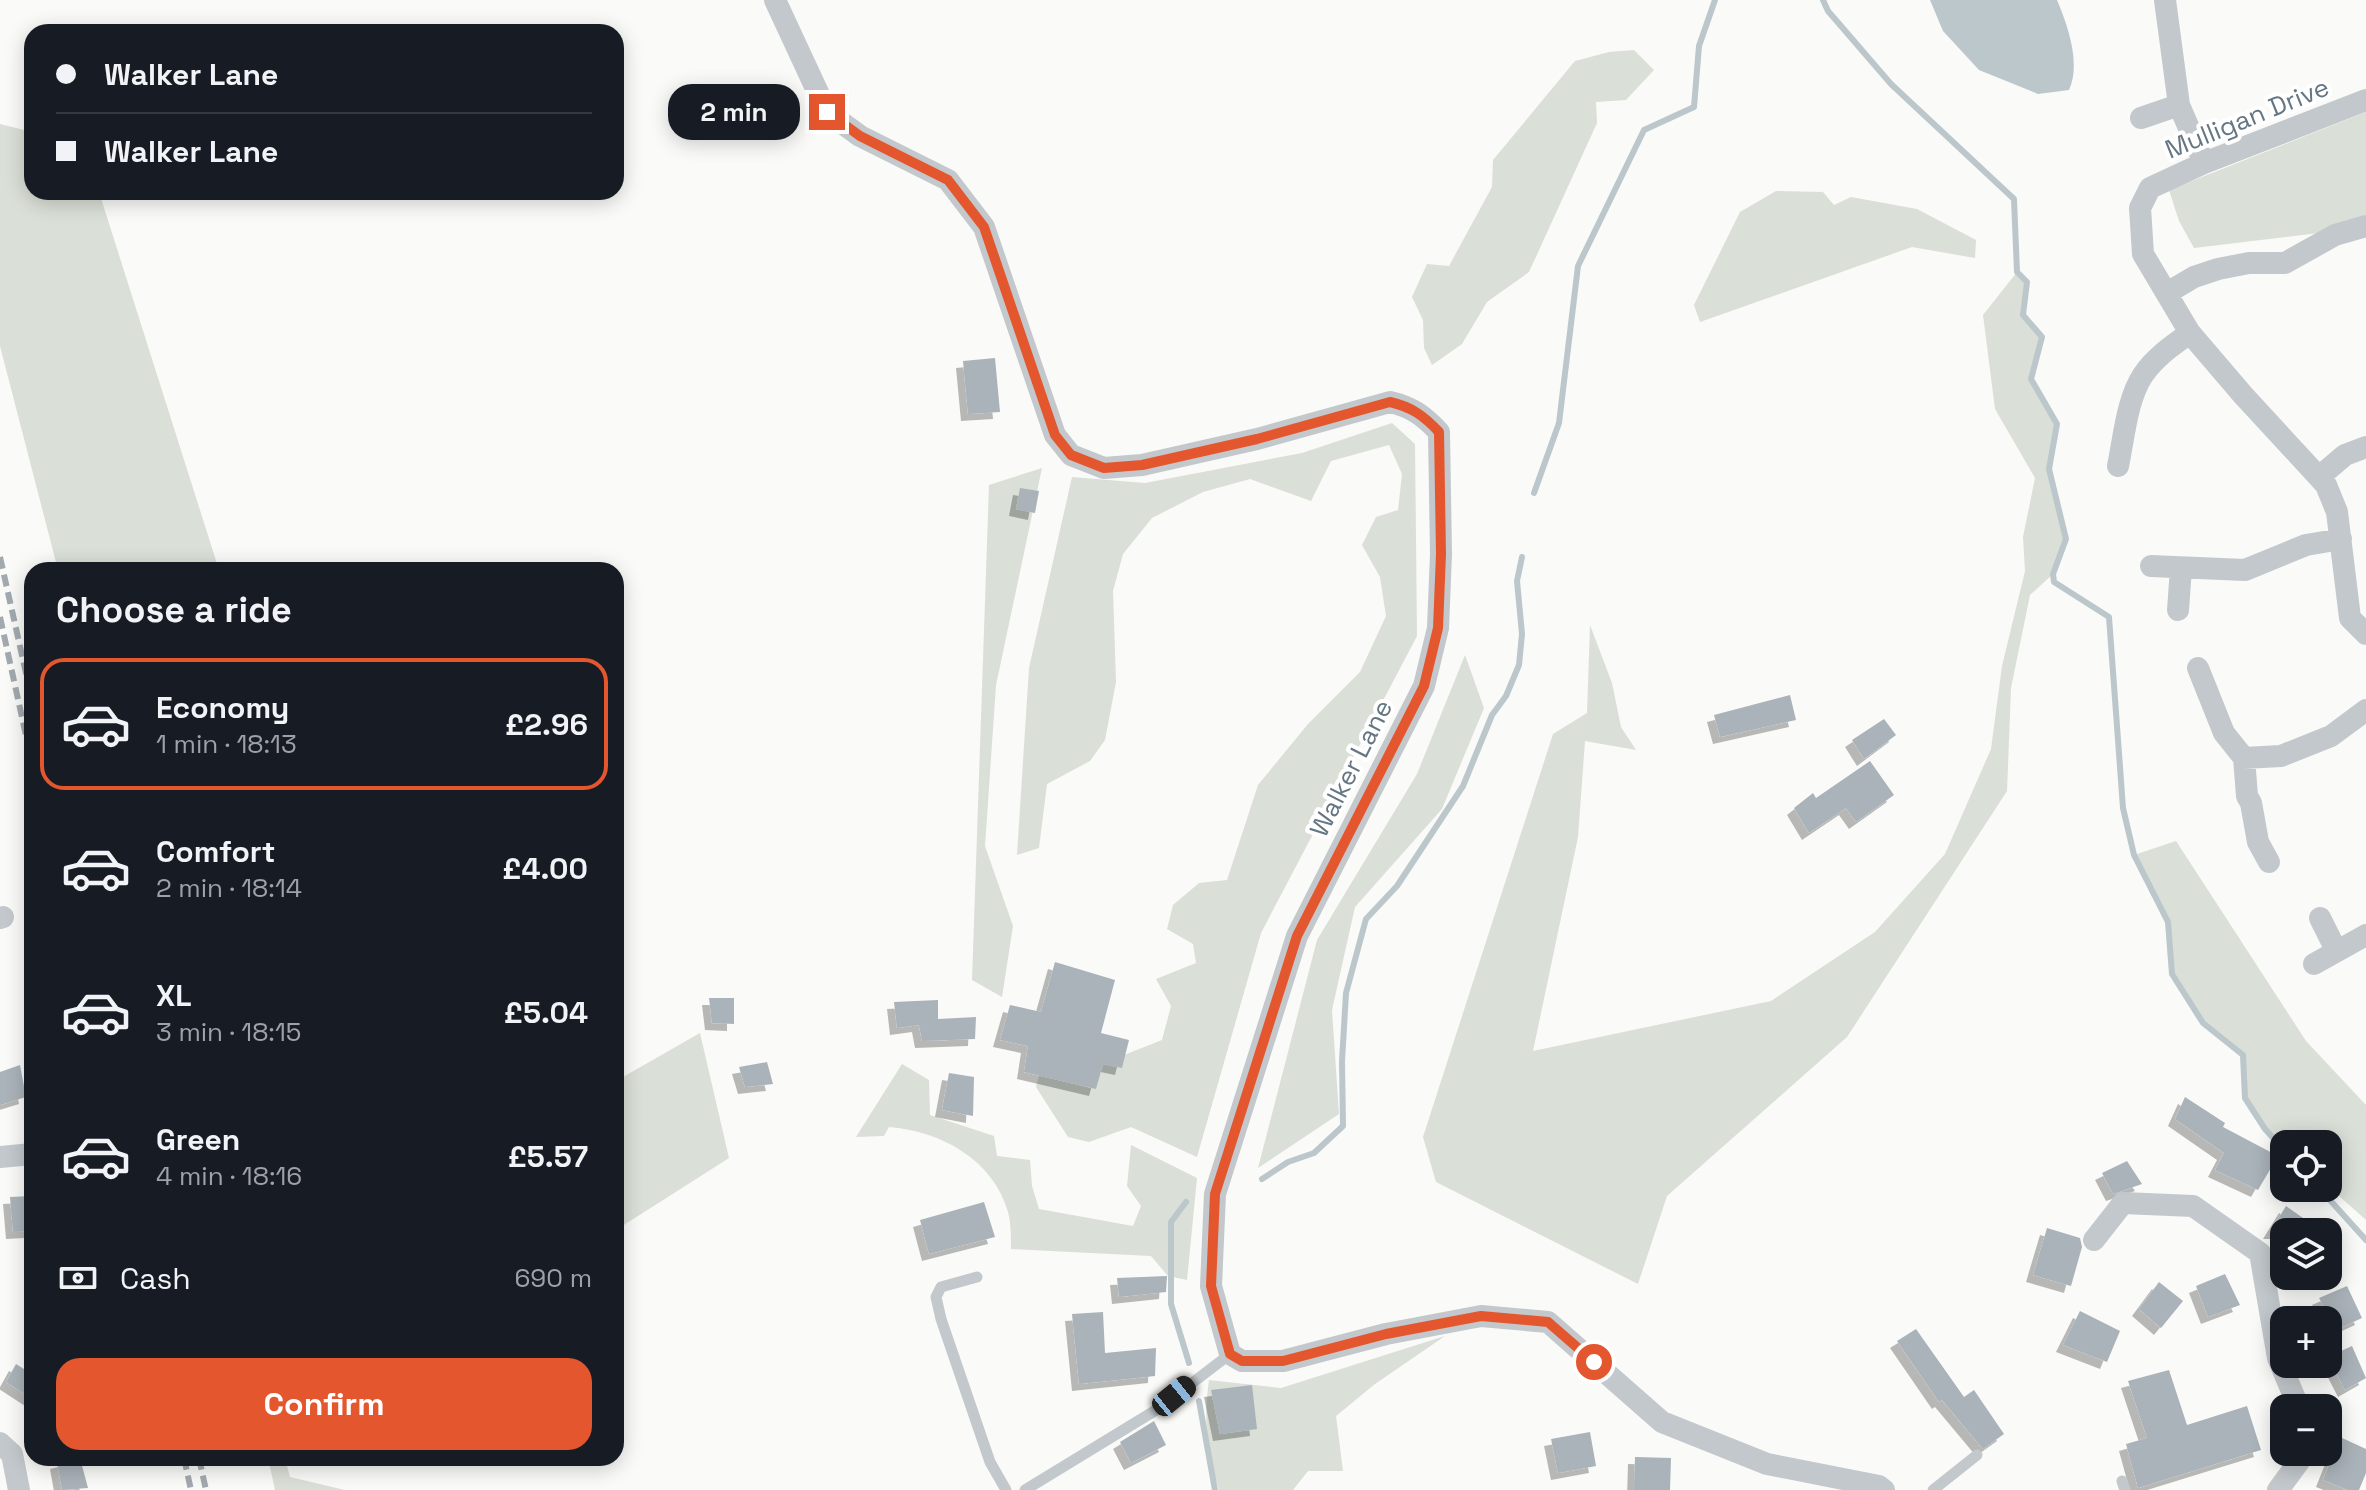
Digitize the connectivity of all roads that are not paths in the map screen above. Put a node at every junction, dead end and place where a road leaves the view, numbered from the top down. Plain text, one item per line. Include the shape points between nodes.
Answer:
1 (775, 0) edge
2 (2165, 0) edge
3 (2366, 100) edge
4 (2179, 105) junction
5 (2141, 118) dead end
6 (2204, 163) junction
7 (2366, 226) edge
8 (2167, 293) junction
9 (2190, 333) junction
10 (2366, 447) edge
11 (2118, 466) dead end
12 (2319, 477) junction
13 (2341, 539) junction
14 (2151, 566) dead end
15 (2181, 568) junction
16 (2178, 610) dead end
17 (2366, 634) edge
18 (2198, 668) dead end
19 (2366, 710) edge
20 (2244, 758) junction
21 (2269, 862) dead end
22 (2320, 918) dead end
23 (2366, 935) edge
24 (2336, 950) junction
25 (2314, 964) dead end
26 (24, 1155) edge
27 (0, 1157) edge
28 (2094, 1240) dead end
29 (977, 1277) dead end
30 (1230, 1354) junction
31 (2293, 1394) edge
32 (0, 1443) edge
33 (1977, 1455) dead end
34 (2296, 1466) edge
35 (19, 1490) edge
36 (1006, 1490) edge
37 (1025, 1490) edge
38 (1884, 1490) edge
39 (1933, 1490) edge
40 (2278, 1490) edge

1 - 30 street, Walker Lane via 827,112 860,136 948,180 984,227 1055,435 1071,455 1104,468 1142,465 1390,402 1423,415 1439,432 1438,628 1424,686 1297,936 1215,1194 1211,1286
2 - 4 street
3 - 6 street, Mulligan Drive
4 - 5 street
4 - 6 street
6 - 8 street, Mulligan Drive via 2150,188 2140,208 2143,254
7 - 8 street via 2335,235 2285,263 2218,269
8 - 9 street
9 - 11 street via 2141,377
9 - 12 street
10 - 12 street via 2345,455
12 - 13 street via 2337,512
13 - 15 street via 2306,545 2245,570
13 - 17 street via 2350,618
14 - 15 street
15 - 16 street
18 - 20 street via 2224,733
19 - 20 street via 2331,736 2281,756
20 - 21 street via 2258,842
22 - 24 street
23 - 24 street
24 - 25 street
26 - 27 street
28 - 31 street via 2123,1203 2193,1206 2260,1253 2278,1358
29 - 36 lane via 941,1287 936,1297 990,1462
30 - 37 lane via 1161,1407
30 - 38 street via 1242,1361 1283,1361 1481,1316 1548,1322 1662,1422 1767,1464
32 - 35 street via 12,1454
33 - 39 lane
34 - 40 street

